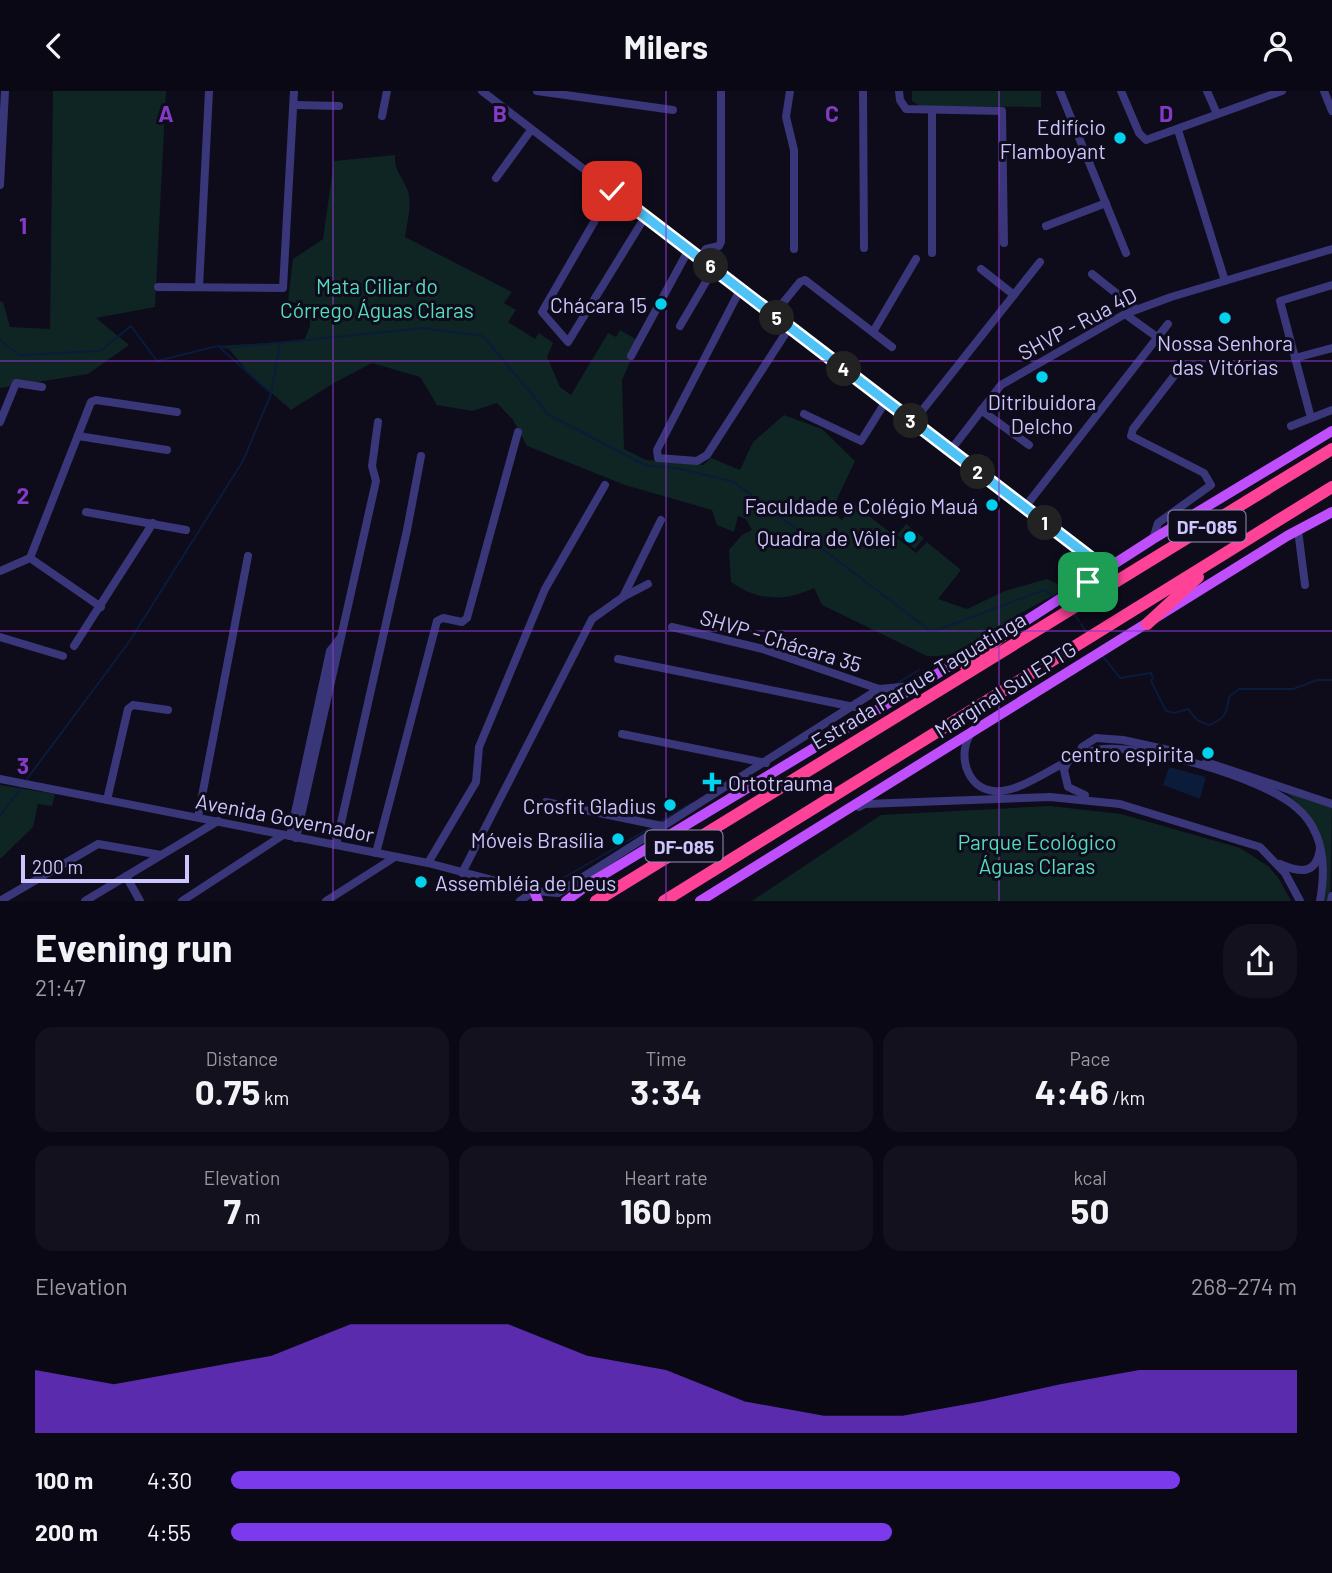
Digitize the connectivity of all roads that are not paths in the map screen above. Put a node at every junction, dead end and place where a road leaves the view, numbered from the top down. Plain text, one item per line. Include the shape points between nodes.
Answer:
1 (5, 91) edge
2 (209, 91) edge
3 (294, 91) edge
4 (387, 91) edge
5 (482, 91) edge
6 (537, 91) edge
7 (721, 91) edge
8 (790, 91) edge
9 (863, 91) edge
10 (900, 91) edge
11 (1060, 91) edge
12 (1121, 91) edge
13 (1207, 91) edge
14 (1282, 91) edge
15 (1325, 91) edge
16 (293, 105) junction
17 (339, 106) dead end
18 (673, 110) dead end
19 (932, 110) junction
20 (1332, 111) edge
21 (1217, 114) junction
22 (382, 116) dead end
23 (531, 130) junction
24 (1178, 130) junction
25 (496, 178) dead end
26 (0, 185) edge
27 (612, 191) junction
28 (1106, 203) junction
29 (645, 217) junction
30 (1046, 226) dead end
31 (1004, 243) dead end
32 (864, 248) dead end
33 (689, 249) junction
34 (794, 249) dead end
35 (1332, 249) edge
36 (932, 253) dead end
37 (1126, 253) dead end
38 (700, 257) junction
39 (916, 259) dead end
40 (1040, 262) dead end
41 (714, 268) junction
42 (981, 269) dead end
43 (1092, 274) dead end
44 (1225, 281) junction
45 (1332, 285) edge
46 (158, 287) dead end
47 (199, 287) junction
48 (740, 290) junction
49 (1014, 295) junction
50 (1136, 309) junction
51 (1125, 314) junction
52 (773, 315) junction
53 (1168, 324) dead end
54 (680, 326) dead end
55 (789, 328) junction
56 (873, 332) junction
57 (1157, 337) junction
58 (892, 347) dead end
59 (1332, 348) edge
60 (631, 356) dead end
61 (1295, 358) junction
62 (1174, 376) dead end
63 (42, 387) dead end
64 (886, 401) junction
65 (981, 410) junction
66 (1332, 410) edge
67 (177, 412) dead end
68 (804, 414) dead end
69 (1311, 418) junction
70 (0, 422) edge
71 (378, 422) dead end
72 (913, 422) junction
73 (1291, 426) dead end
74 (1332, 431) edge
75 (518, 432) dead end
76 (78, 436) junction
77 (1029, 445) dead end
78 (1332, 449) edge
79 (167, 450) dead end
80 (950, 451) junction
81 (421, 456) dead end
82 (605, 485) dead end
83 (1332, 487) edge
84 (1025, 507) junction
85 (86, 512) dead end
86 (1332, 512) edge
87 (661, 520) dead end
88 (153, 523) junction
89 (186, 530) dead end
90 (1298, 530) junction
91 (1153, 540) junction
92 (248, 556) dead end
93 (30, 558) junction
94 (1091, 558) junction
95 (1118, 562) junction
96 (1213, 563) junction
97 (0, 571) edge
98 (1088, 582) junction
99 (648, 584) dead end
100 (1305, 585) dead end
101 (623, 597) junction
102 (101, 607) junction
103 (1147, 624) junction
104 (672, 627) dead end
105 (1003, 635) joint
106 (0, 637) edge
107 (74, 646) dead end
108 (63, 656) dead end
109 (618, 659) dead end
110 (879, 689) junction
111 (924, 690) junction
112 (854, 706) junction
113 (168, 710) dead end
114 (971, 733) junction
115 (622, 734) dead end
116 (1080, 754) junction
117 (766, 763) junction
118 (0, 779) edge
119 (1099, 799) junction
120 (107, 800) junction
121 (546, 802) dead end
122 (1332, 804) edge
123 (840, 815) junction
124 (198, 817) junction
125 (218, 821) junction
126 (662, 826) junction
127 (290, 836) junction
128 (337, 845) junction
129 (1320, 845) junction
130 (376, 853) junction
131 (162, 855) junction
132 (395, 857) junction
133 (428, 863) junction
134 (1277, 863) junction
135 (462, 873) junction
136 (126, 876) junction
137 (536, 896) edge
138 (564, 896) edge
139 (1332, 896) edge
140 (0, 901) edge
141 (85, 901) edge
142 (140, 901) edge
143 (182, 901) edge
144 (326, 901) edge
145 (520, 901) edge
146 (596, 901) edge
147 (664, 901) edge
148 (700, 901) edge
149 (1300, 901) edge
150 (1320, 901) edge
151 (1331, 901) edge

1 - 26 street
2 - 47 street
3 - 16 street
4 - 22 street
5 - 23 street
6 - 18 street
7 - 38 street via 720,242
8 - 34 street via 786,117 794,150
9 - 32 street
10 - 19 street via 904,108
11 - 28 street
12 - 24 street via 1144,139
13 - 21 street
14 - 21 street
15 - 20 street
16 - 17 street
16 - 47 street via 283,288
19 - 31 street via 1002,111
19 - 36 street
21 - 24 street
23 - 25 street
23 - 27 street
24 - 44 street
27 - 29 street
27 - 29 street via 542,312 568,342
28 - 30 street
28 - 37 street
29 - 33 street
33 - 38 street
33 - 60 street
35 - 44 street, SHVP - Rua 4D
38 - 41 street
39 - 56 street
40 - 49 street
41 - 48 street
41 - 54 street
42 - 49 street
43 - 50 street
44 - 50 street, SHVP - Rua 4D
45 - 61 street via 1280,301
46 - 47 street
48 - 52 street
48 - 55 street via 657,450 657,458 697,461 707,455
49 - 72 street
50 - 51 street, SHVP - Rua 4D
51 - 57 street
51 - 65 street, SHVP - Rua 4D via 1007,381
52 - 55 street
52 - 56 street via 805,280
53 - 57 street
55 - 64 street
56 - 58 street
57 - 84 street
59 - 61 street
61 - 69 street
62 - 91 street via 1130,436 1204,473 1211,485 1156,526
63 - 70 street via 16,383
64 - 68 street via 861,440
64 - 72 street
65 - 77 street
65 - 80 street, SHVP - Rua 4D
66 - 69 street
67 - 76 street via 94,400
69 - 73 street
71 - 127 street via 372,465 376,481
72 - 80 street
74 - 91 main road
75 - 130 street via 467,618 437,621
76 - 79 street
76 - 93 street
78 - 111 highway, Estrada Parque Taguatinga / DF-085 via 1065,615
80 - 84 street
81 - 128 street
82 - 133 street via 545,589 479,747 477,782
83 - 96 highway, DF-085
84 - 94 street
85 - 88 street
86 - 90 main road, Marginal Sul EPTG
87 - 101 street
88 - 89 street
88 - 102 street
90 - 100 street
90 - 103 main road, Marginal Sul EPTG
91 - 95 main road
92 - 124 street
93 - 97 street
93 - 102 street
94 - 95 street
94 - 98 street via 1094,570
95 - 98 main road
96 - 103 highway
96 - 147 highway, DF-085 via 1078,642
98 - 105 main road
99 - 101 street
101 - 135 street via 592,619
102 - 107 street
103 - 114 main road, Marginal Sul EPTG
104 - 110 street, SHVP - Chácara 35 via 763,649
105 - 111 highway
106 - 108 street
109 - 112 street, SHVP - Chácara 35
110 - 111 street, SHVP - Chácara 35
110 - 112 street
111 - 138 main road
111 - 146 highway, Estrada Parque Taguatinga / DF-085
112 - 117 street
113 - 120 street via 133,705 128,709
114 - 116 street via 965,746 965,766 975,782 994,791 1015,787
114 - 123 main road, Marginal Sul EPTG
115 - 117 street
116 - 119 street via 1068,761 1064,779 1076,792
116 - 122 street via 1082,747 1097,739 1122,740 1197,759
116 - 129 street via 1120,747 1146,750 1278,794 1298,808
117 - 126 street
118 - 120 street, Avenida Governador
119 - 123 street via 865,804
119 - 134 street via 1242,839 1260,847
120 - 124 street, Avenida Governador
121 - 126 street
123 - 148 main road, Marginal Sul EPTG
124 - 125 street, Avenida Governador
125 - 127 street, Avenida Governador
125 - 131 street
126 - 138 street
127 - 128 street, Avenida Governador
127 - 143 street
128 - 130 street, Avenida Governador
129 - 134 street via 1315,866 1309,871
129 - 150 street via 1325,871
130 - 132 street, Avenida Governador
131 - 136 street
131 - 140 street via 98,844
132 - 133 street, Avenida Governador
132 - 144 street
133 - 135 street, Avenida Governador
134 - 149 street
135 - 137 street, Avenida Governador
136 - 141 street
136 - 142 street
137 - 138 street, Avenida Governador
137 - 145 street
139 - 151 street

